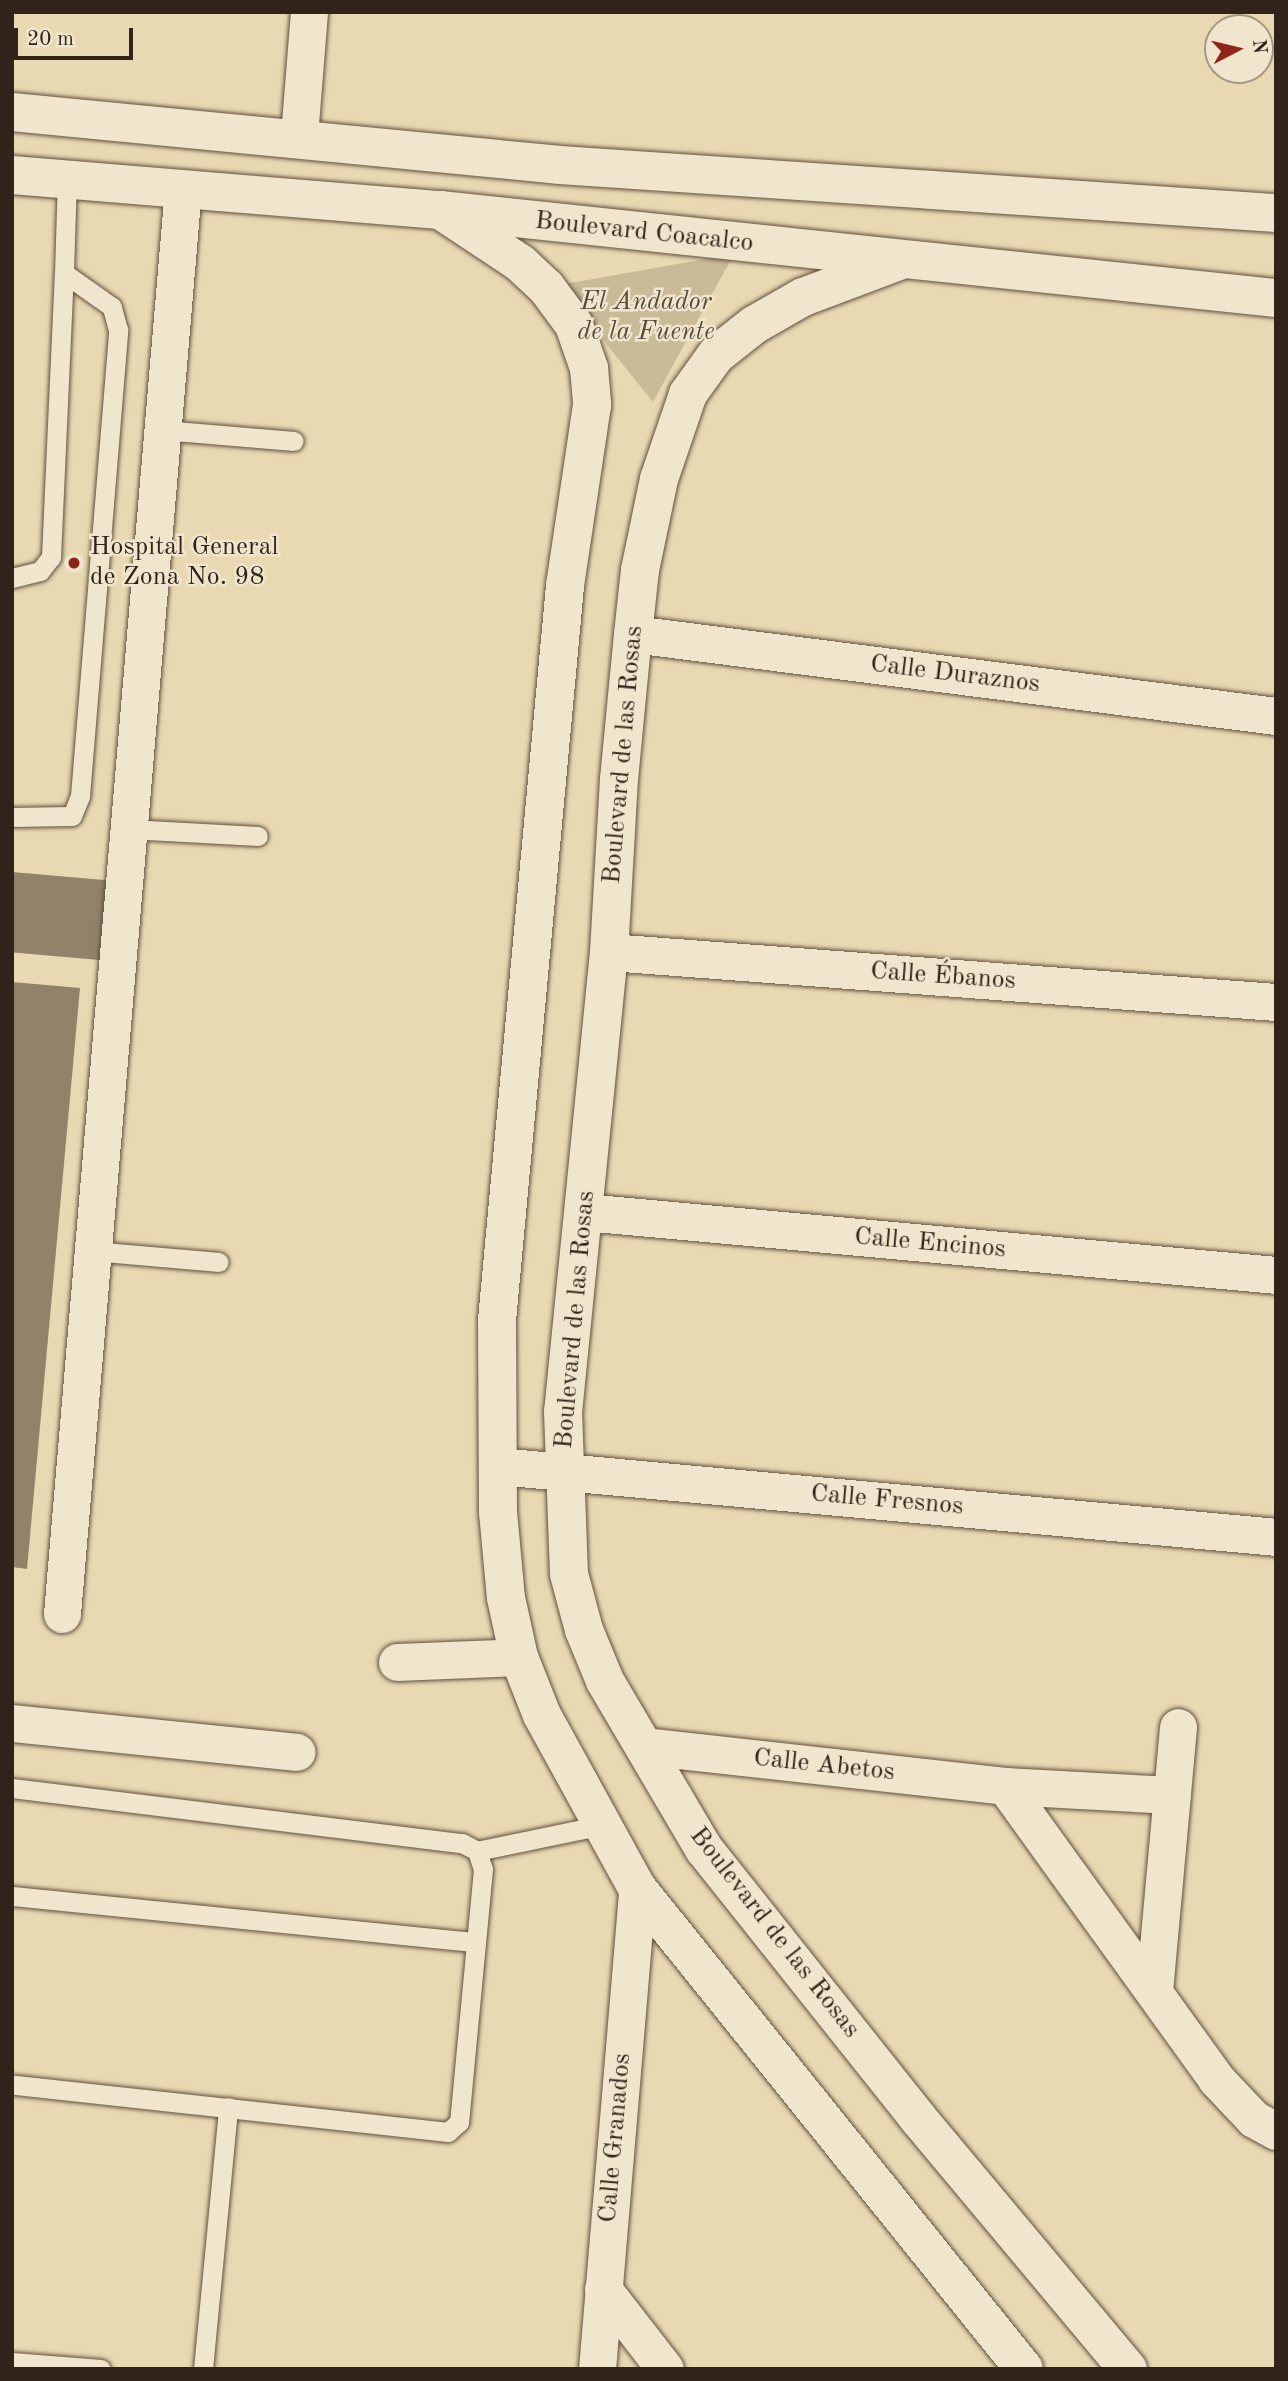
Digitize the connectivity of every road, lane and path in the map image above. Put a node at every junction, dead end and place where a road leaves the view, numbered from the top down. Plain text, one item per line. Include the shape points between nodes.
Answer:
1 (309, 12) edge
2 (12, 112) edge
3 (65, 116) junction
4 (299, 136) junction
5 (12, 141) edge
6 (12, 175) edge
7 (67, 180) junction
8 (183, 189) junction
9 (440, 210) junction
10 (1276, 213) edge
11 (899, 261) junction
12 (64, 273) junction
13 (1276, 298) edge
14 (163, 430) junction
15 (294, 441) dead end
16 (12, 578) edge
17 (634, 634) junction
18 (1276, 716) edge
19 (12, 817) edge
20 (129, 829) junction
21 (258, 835) dead end
22 (609, 952) junction
23 (1276, 1002) edge
24 (583, 1212) junction
25 (93, 1251) junction
26 (219, 1262) dead end
27 (1276, 1275) edge
28 (498, 1466) junction
29 (565, 1470) junction
30 (1276, 1537) edge
31 (62, 1615) dead end
32 (519, 1657) junction
33 (397, 1661) dead end
34 (12, 1723) edge
35 (1178, 1727) dead end
36 (643, 1746) junction
37 (297, 1752) dead end
38 (1005, 1786) junction
39 (12, 1788) edge
40 (1172, 1796) junction
41 (602, 1825) junction
42 (477, 1851) junction
43 (637, 1888) junction
44 (12, 1896) edge
45 (474, 1942) junction
46 (1154, 1991) junction
47 (12, 2085) edge
48 (228, 2107) junction
49 (1276, 2131) edge
50 (603, 2289) junction
51 (12, 2362) edge
52 (101, 2369) edge
53 (204, 2369) edge
54 (597, 2369) edge
55 (665, 2369) edge
56 (1024, 2369) edge
57 (1128, 2369) edge

1 - 4 street
2 - 3 street
3 - 4 street
3 - 5 street
4 - 10 street via 560,164
6 - 7 street, Boulevard Coacalco
7 - 8 street, Boulevard Coacalco
7 - 12 lane
8 - 9 street, Boulevard Coacalco
8 - 14 street
9 - 11 street, Boulevard Coacalco
9 - 28 street via 520,262 546,287 574,325 589,368 592,405 565,586 497,1321
11 - 13 street, Boulevard Coacalco
11 - 17 street, Boulevard de las Rosas via 803,297 754,325 716,355 688,394 659,479 640,570
12 - 16 lane via 51,558 40,571
12 - 19 lane via 111,307 118,330 80,796 72,816
14 - 15 lane
14 - 20 street
17 - 18 street, Calle Duraznos
17 - 22 street, Boulevard de las Rosas via 619,779
20 - 21 lane
20 - 25 street
22 - 23 street, Calle Ébanos
22 - 24 street, Boulevard de las Rosas
24 - 27 street, Calle Encinos
24 - 29 street, Boulevard de las Rosas via 563,1411
25 - 26 lane
25 - 31 street
28 - 29 street, Calle Fresnos
28 - 32 street via 506,1598
29 - 30 street, Calle Fresnos
29 - 36 street, Boulevard de las Rosas via 569,1574 584,1630 605,1681
32 - 33 street
32 - 41 street via 542,1715
34 - 37 street
35 - 40 street
36 - 38 street, Calle Abetos
36 - 57 street, Boulevard de las Rosas via 704,1849 917,2117
38 - 40 street, Calle Abetos
38 - 46 street
39 - 42 lane via 462,1843
40 - 46 street
41 - 42 lane
41 - 43 street
42 - 45 lane via 483,1869
43 - 50 street, Calle Granados
43 - 56 street
44 - 45 lane
45 - 48 lane via 459,2122 448,2132
46 - 49 street via 1216,2079 1254,2119
47 - 48 lane
48 - 53 lane
50 - 54 street, Calle Granados
50 - 55 street
51 - 52 lane

